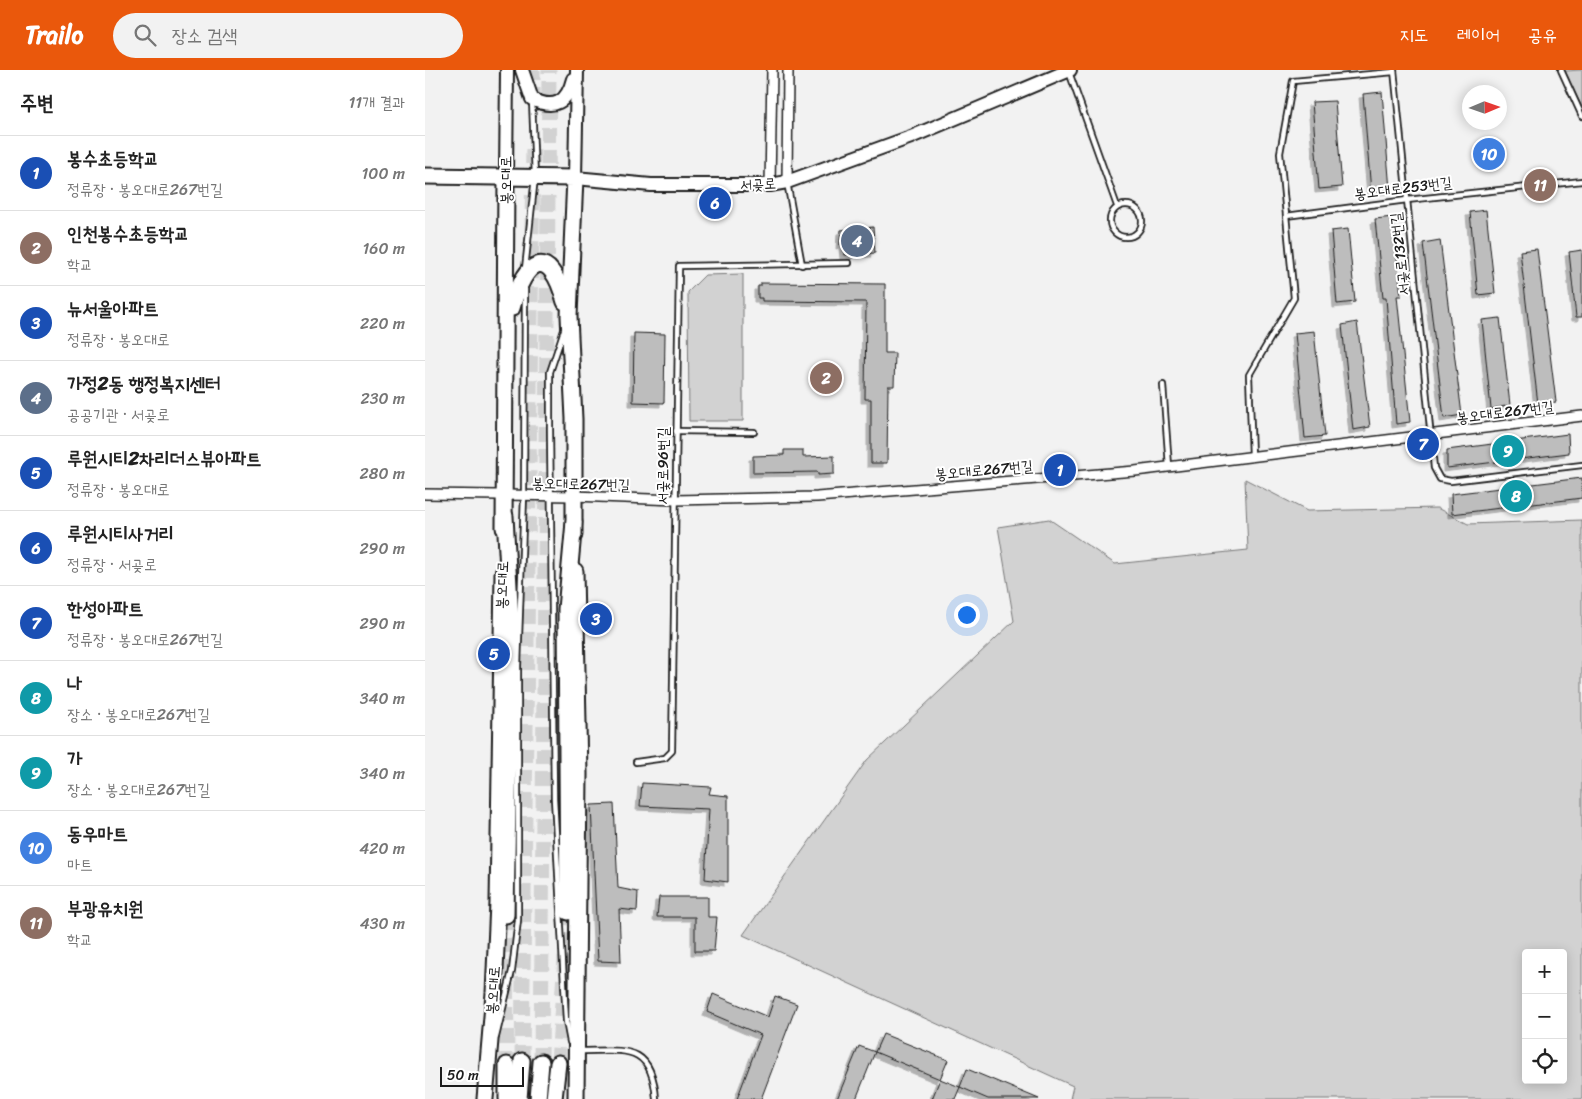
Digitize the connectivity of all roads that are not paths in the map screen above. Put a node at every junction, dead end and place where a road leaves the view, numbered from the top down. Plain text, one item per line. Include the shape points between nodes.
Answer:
1 (507, 70) edge
2 (522, 70) edge
3 (576, 70) edge
4 (772, 70) edge
5 (788, 70) edge
6 (1069, 70) edge
7 (1561, 70) edge
8 (1394, 71) edge
9 (532, 99) junction
10 (1582, 116) edge
11 (425, 176) edge
12 (506, 177) junction
13 (535, 177) junction
14 (575, 178) junction
15 (1582, 181) edge
16 (787, 182) junction
17 (770, 185) junction
18 (1407, 200) junction
19 (1117, 206) junction
20 (1286, 216) junction
21 (849, 263) dead end
22 (802, 265) junction
23 (525, 273) junction
24 (569, 316) junction
25 (507, 326) junction
26 (1163, 385) dead end
27 (1582, 416) edge
28 (676, 431) junction
29 (754, 432) dead end
30 (1431, 435) junction
31 (1253, 458) junction
32 (1582, 465) edge
33 (1169, 468) junction
34 (425, 494) edge
35 (524, 496) junction
36 (553, 496) junction
37 (573, 496) junction
38 (505, 497) junction
39 (675, 500) junction
40 (505, 516) junction
41 (574, 522) junction
42 (636, 762) dead end
43 (567, 912) tunnel mouth
44 (506, 915) tunnel mouth
45 (577, 1051) junction
46 (522, 1061) tunnel mouth
47 (541, 1062) tunnel mouth
48 (487, 1063) junction
49 (558, 1063) tunnel mouth
50 (507, 1065) tunnel mouth
51 (577, 1070) junction
52 (485, 1099) edge
53 (507, 1099) edge
54 (519, 1099) edge
55 (538, 1099) edge
56 (554, 1099) edge
57 (576, 1099) edge
58 (656, 1099) edge

1 - 12 main road, 봉오대로
2 - 9 main road
3 - 9 main road via 571,89 563,100 544,104
3 - 14 main road
4 - 17 street
5 - 16 street
6 - 16 main road, 서곶로 via 911,137
6 - 19 lane
7 - 10 lane
8 - 18 lane, 서곶로132번길
8 - 20 lane via 1293,81 1280,153
9 - 13 lane
11 - 12 main road, 서곶로
12 - 13 main road, 서곶로
12 - 25 main road, 봉오대로
13 - 14 main road, 서곶로
13 - 23 lane
14 - 17 main road, 서곶로 via 651,185
14 - 24 main road
15 - 18 lane, 봉오대로253번길
16 - 17 main road, 서곶로
16 - 22 lane
18 - 20 lane, 봉오대로253번길
18 - 30 lane, 서곶로132번길
19 - 19 lane via 1112,213 1114,233 1131,238 1140,231 1138,213 1127,204
20 - 31 lane via 1294,298 1249,375
21 - 22 lane, 서곷로96번길
22 - 28 lane, 서곷로96번길 via 679,266
23 - 24 main road via 534,265 553,270
23 - 25 main road
23 - 35 lane
24 - 36 lane via 550,372
24 - 37 main road via 574,418
25 - 38 main road, 봉오대로
26 - 33 lane
27 - 30 street, 봉오대로267번길
28 - 29 lane
28 - 39 lane, 서곷로96번길
30 - 31 street, 봉오대로267번길
30 - 32 lane, 서곶로132번길 via 1433,468 1440,479 1451,481
31 - 33 street, 봉오대로267번길
33 - 39 street, 봉오대로267번길 via 817,497
34 - 38 street, 봉오대로267번길
35 - 36 street, 봉오대로267번길
35 - 38 street, 봉오대로267번길
35 - 48 lane via 518,666 518,920 512,971
36 - 37 street, 봉오대로267번길
36 - 51 lane via 557,884 566,1022
37 - 39 street, 봉오대로267번길
37 - 41 main road
38 - 40 main road, 봉오대로
39 - 42 lane, 서곷로96번길 via 672,751 665,758
40 - 44 main road via 511,622
40 - 48 main road, 봉오대로 via 500,634 498,903
41 - 43 main road via 566,609
41 - 45 main road via 579,768
45 - 51 main road
45 - 58 lane via 625,1051 639,1057 653,1074
46 - 54 main road
47 - 55 main road
48 - 52 main road, 봉오대로
49 - 56 main road
50 - 53 main road
51 - 57 main road

